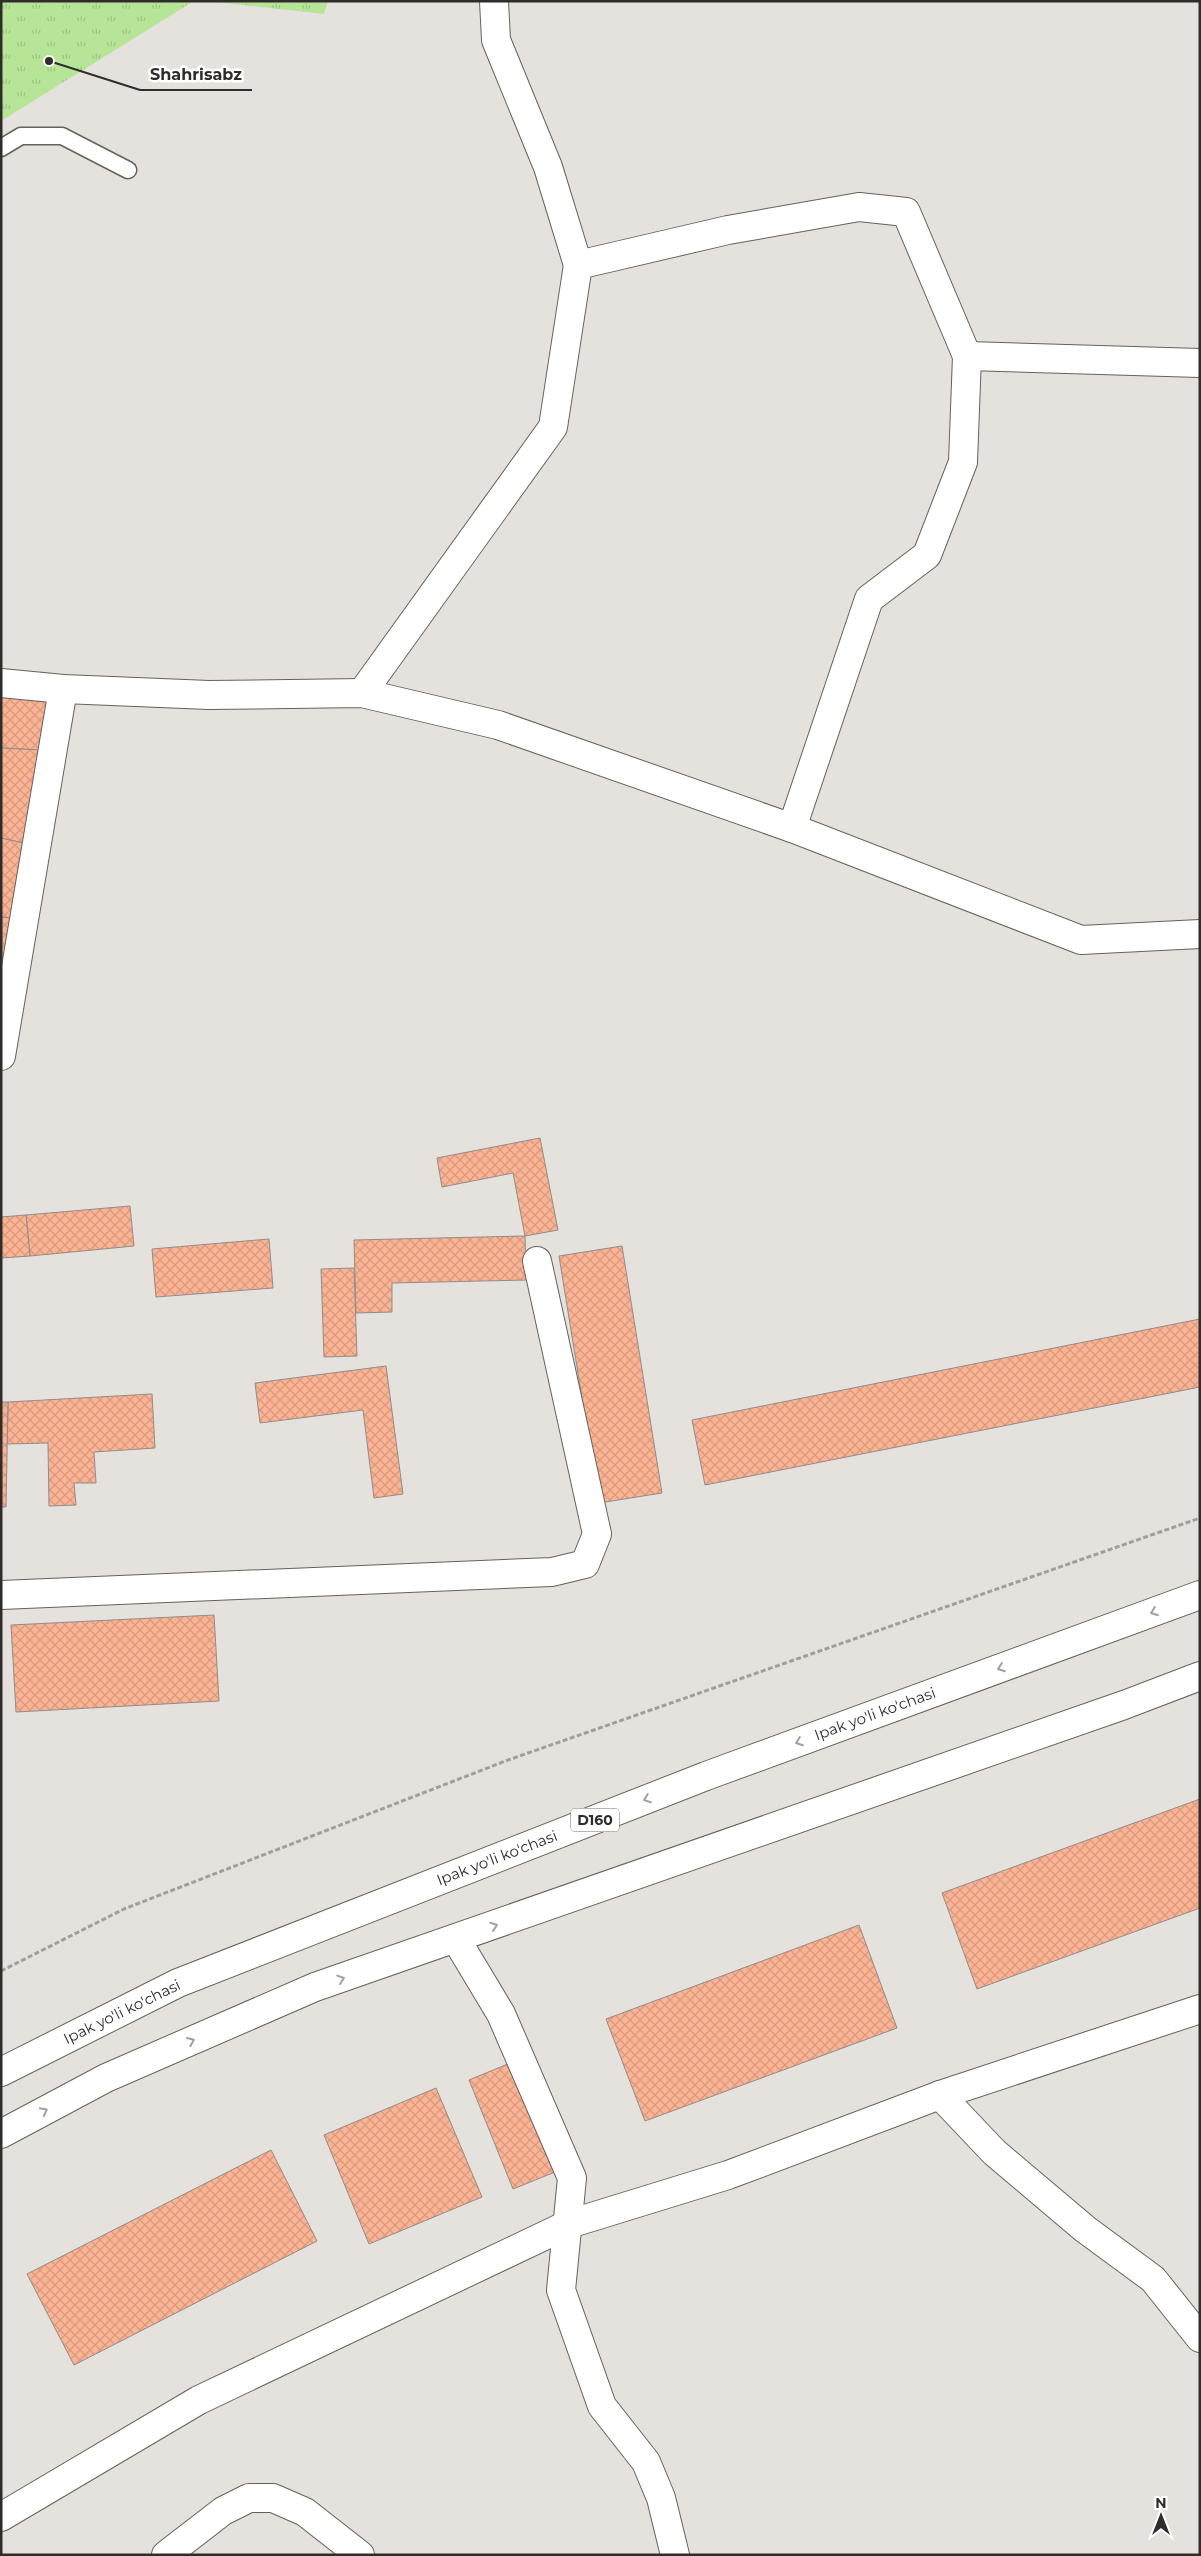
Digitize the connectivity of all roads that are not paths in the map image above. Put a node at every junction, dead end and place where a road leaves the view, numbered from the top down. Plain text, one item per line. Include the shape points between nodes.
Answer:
1 (494, 1) edge
2 (1, 148) edge
3 (128, 170) dead end
4 (578, 265) junction
5 (967, 356) junction
6 (1200, 363) edge
7 (1, 684) edge
8 (63, 689) junction
9 (362, 694) junction
10 (792, 828) junction
11 (1200, 934) edge
12 (1, 1056) edge
13 (537, 1261) dead end
14 (1200, 1595) edge
15 (1, 1596) edge
16 (1200, 1676) edge
17 (456, 1939) junction
18 (1200, 2009) edge
19 (1, 2072) edge
20 (940, 2095) junction
21 (1, 2134) edge
22 (569, 2224) junction
23 (1200, 2338) edge
24 (1, 2517) edge
25 (166, 2555) edge
26 (360, 2555) edge
27 (675, 2555) edge

1 - 4 street via 496,40 548,167
2 - 3 lane via 21,136 62,136
4 - 5 street via 728,230 859,207 906,212
4 - 9 street via 553,427
5 - 6 street
5 - 10 street via 963,462 927,555 869,599
7 - 8 street
8 - 9 street via 210,695
8 - 12 street
9 - 10 street via 498,725
10 - 11 street via 1081,940
13 - 15 street via 597,1534 585,1564 552,1572
14 -> 19 street, Ipak yo'li ko'chasi / D160 via 706,1776 178,1983
17 -> 16 street
21 -> 17 street via 106,2078 315,1987
17 - 22 street via 501,2014 572,2178
18 - 20 street
20 - 22 street via 728,2175
20 - 23 street via 994,2152 1085,2229 1153,2279
22 - 24 street via 199,2400
22 - 27 street via 562,2290 602,2406 646,2462 661,2498
25 - 26 street via 223,2510 249,2498 273,2498 305,2512

